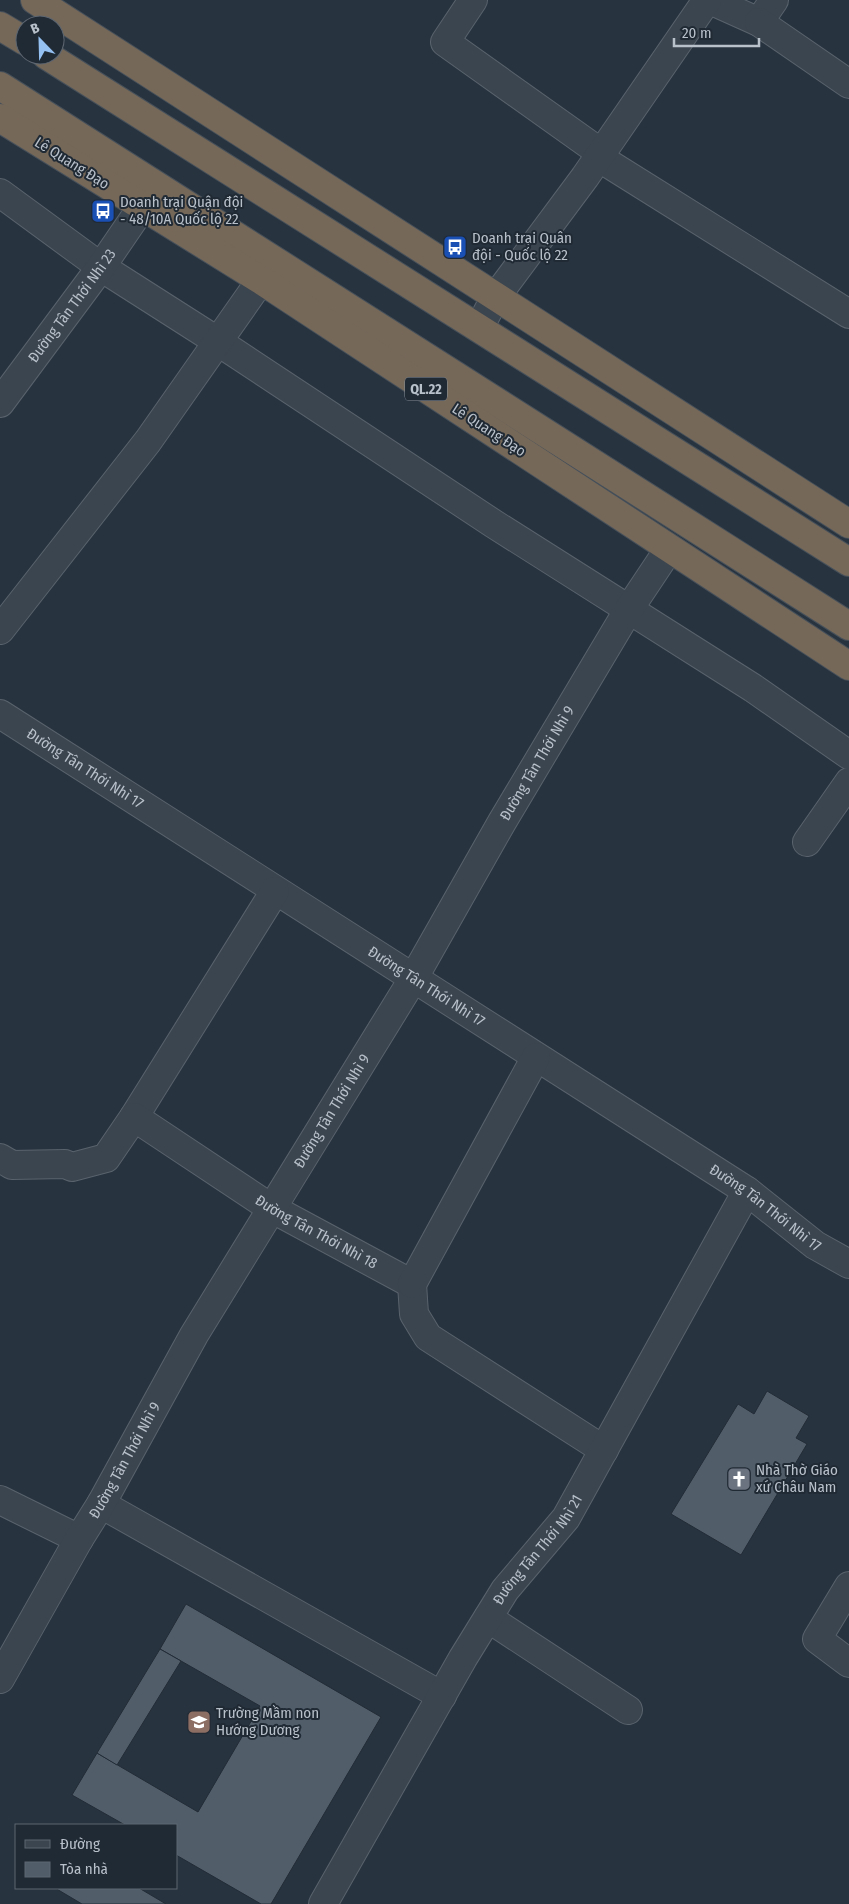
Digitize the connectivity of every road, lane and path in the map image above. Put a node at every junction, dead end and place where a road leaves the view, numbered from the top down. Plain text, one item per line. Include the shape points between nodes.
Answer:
1 (35, 0) edge
2 (473, 0) edge
3 (708, 0) edge
4 (767, 11) edge
5 (0, 26) edge
6 (15, 36) edge
7 (62, 65) edge
8 (849, 84) edge
9 (0, 86) edge
10 (0, 118) edge
11 (600, 155) junction
12 (0, 193) edge
13 (142, 207) junction
14 (101, 267) junction
15 (261, 280) junction
16 (495, 298) junction
17 (849, 314) edge
18 (479, 328) junction
19 (217, 341) junction
20 (0, 403) edge
21 (849, 524) edge
22 (669, 549) junction
23 (849, 562) edge
24 (629, 609) junction
25 (849, 626) edge
26 (0, 630) edge
27 (849, 666) edge
28 (0, 714) edge
29 (849, 755) edge
30 (849, 782) edge
31 (807, 842) dead end
32 (275, 890) junction
33 (413, 979) junction
34 (536, 1057) junction
35 (134, 1117) junction
36 (0, 1158) edge
37 (747, 1191) junction
38 (271, 1208) junction
39 (849, 1264) edge
40 (412, 1284) junction
41 (604, 1450) junction
42 (0, 1500) edge
43 (101, 1504) junction
44 (79, 1539) junction
45 (849, 1586) edge
46 (488, 1618) junction
47 (849, 1663) edge
48 (0, 1679) edge
49 (442, 1696) junction
50 (628, 1710) dead end
51 (322, 1904) edge

1 - 16 highway
2 - 11 street via 445,42
3 - 4 street
3 - 11 street
4 - 8 street
5 - 6 highway
7 - 18 highway
9 - 25 highway, Lê Quang Đạo / QL.22
10 - 13 highway, Lê Quang Đạo / QL.22
11 - 16 street
11 - 17 street
12 - 14 street
13 - 14 street, Đường Tân Thới Nhì 23
13 - 15 highway, Lê Quang Đạo / QL.22
14 - 19 street
14 - 20 street, Đường Tân Thới Nhì 23
15 - 19 street
15 - 22 highway, Lê Quang Đạo / QL.22
16 - 18 street
16 - 21 highway
18 - 23 highway
19 - 24 street
19 - 26 street via 148,441
22 - 24 street, Đường Tân Thới Nhì 9
22 - 27 highway, Lê Quang Đạo / QL.22
24 - 29 street via 753,688
24 - 33 street, Đường Tân Thới Nhì 9
28 - 32 street, Đường Tân Thới Nhì 17
30 - 31 street
32 - 33 street, Đường Tân Thới Nhì 17
32 - 35 street
33 - 34 street, Đường Tân Thới Nhì 17
33 - 38 street, Đường Tân Thới Nhì 9
34 - 37 street, Đường Tân Thới Nhì 17
34 - 40 street
35 - 36 street via 106,1158 72,1167 65,1164 12,1165
35 - 38 street, Đường Tân Thới Nhì 18
37 - 39 street, Đường Tân Thới Nhì 17 via 815,1245
37 - 41 street, Đường Tân Thới Nhì 21
38 - 40 street, Đường Tân Thới Nhì 18
38 - 43 street, Đường Tân Thới Nhì 9 via 194,1335
40 - 41 street via 414,1314 428,1336
41 - 46 street, Đường Tân Thới Nhì 21 via 566,1518 505,1590
42 - 44 street
43 - 44 street, Đường Tân Thới Nhì 9
43 - 49 street
44 - 48 street, Đường Tân Thới Nhì 9
45 - 47 street via 817,1639
46 - 49 street, Đường Tân Thới Nhì 21
46 - 50 street
49 - 51 street, Đường Tân Thới Nhì 21

